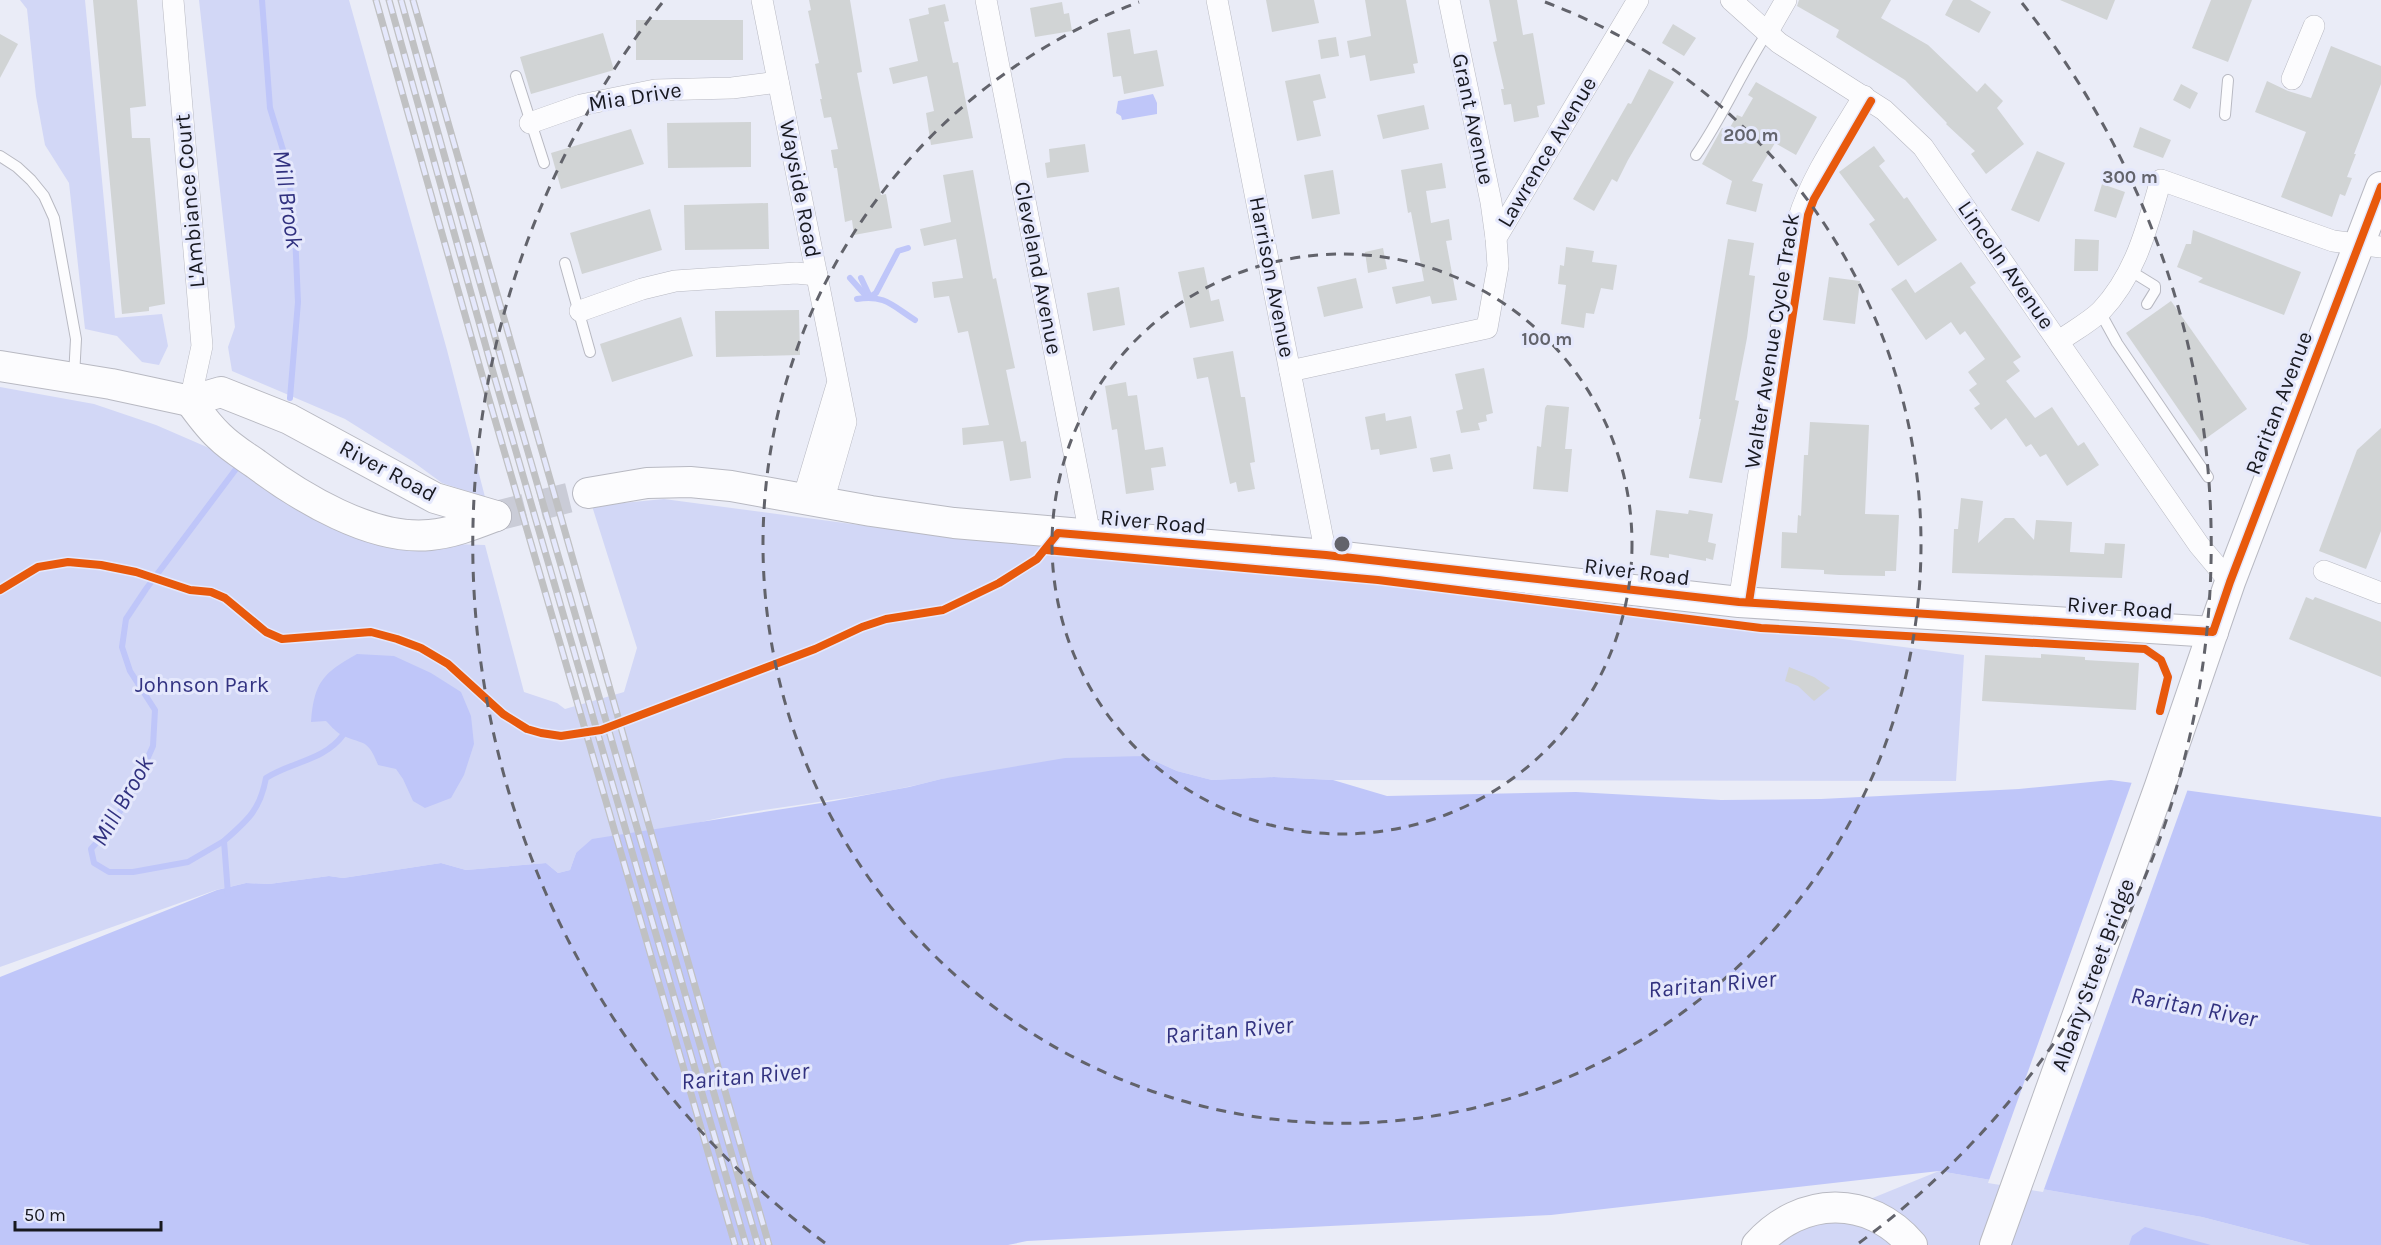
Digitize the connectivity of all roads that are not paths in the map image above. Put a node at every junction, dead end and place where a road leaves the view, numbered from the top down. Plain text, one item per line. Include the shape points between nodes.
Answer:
1 (174, 0) edge
2 (762, 0) edge
3 (986, 0) edge
4 (1217, 0) edge
5 (1449, 0) edge
6 (1638, 0) edge
7 (1731, 0) edge
8 (1786, 0) edge
9 (2314, 26) dead end
10 (1767, 33) junction
11 (516, 76) dead end
12 (2292, 79) dead end
13 (2228, 80) dead end
14 (778, 82) junction
15 (1864, 96) junction
16 (2225, 115) dead end
17 (530, 123) junction
18 (1696, 155) dead end
19 (0, 156) edge
20 (544, 163) dead end
21 (2381, 187) edge
22 (1496, 238) junction
23 (2370, 246) edge
24 (565, 263) dead end
25 (2129, 270) junction
26 (817, 275) junction
27 (2147, 304) dead end
28 (580, 311) junction
29 (2100, 312) junction
30 (2059, 340) junction
31 (590, 352) dead end
32 (0, 366) edge
33 (1290, 371) junction
34 (74, 378) junction
35 (190, 401) junction
36 (2208, 477) dead end
37 (588, 493) tunnel mouth
38 (813, 500) junction
39 (1090, 535) junction
40 (1326, 555) junction
41 (2324, 571) dead end
42 (2230, 582) junction
43 (2381, 592) edge
44 (1739, 602) junction
45 (2213, 632) junction
46 (2183, 720) joint
47 (1998, 1240) edge
48 (1757, 1245) edge
49 (1912, 1245) edge

1 - 35 street, L'Ambiance Court via 202,346
2 - 14 street, Wayside Road
3 - 39 street, Cleveland Avenue
4 - 33 street, Harrison Avenue
5 - 22 street, Grant Avenue
6 - 22 street, Lawrence Avenue
7 - 10 street, Lincoln Avenue
8 - 10 street
9 - 12 street
10 - 15 street, Lincoln Avenue
10 - 18 lane
11 - 17 lane
13 - 16 lane
14 - 17 street, Mia Drive via 655,90 581,105
14 - 26 street, Wayside Road
15 - 30 street, Lincoln Avenue via 1923,147
15 - 44 street via 1815,177 1798,220
17 - 20 lane
19 - 34 lane via 31,180 54,218 76,339
21 - 23 street, Raritan Avenue
22 - 33 street, Lawrence Avenue via 1498,266 1487,328
23 - 25 street via 2333,241 2161,180 2139,251
23 - 42 street, Raritan Avenue
24 - 28 lane
25 - 27 lane via 2155,286
25 - 29 street
26 - 28 street via 675,281
26 - 38 street, Wayside Road via 846,422
28 - 31 lane
29 - 30 street
29 - 36 lane
30 - 42 street, Lincoln Avenue via 2199,545
32 - 34 street, River Road
33 - 40 street, Harrison Avenue
34 - 35 street, River Road
35 - 35 street, River Road via 219,436 279,481 365,526 429,536 496,516 435,498 289,418 253,404 221,392
37 - 38 street, River Road via 647,483 690,482
38 - 39 street, River Road via 954,523
39 - 40 street, River Road
40 - 44 street, River Road
41 - 43 street
42 - 45 street, Raritan Avenue
44 - 45 street, River Road
45 - 46 street, Raritan Avenue
46 - 47 street, Albany Street Bridge
48 - 49 street via 1794,1216 1828,1208 1871,1214 1896,1229

